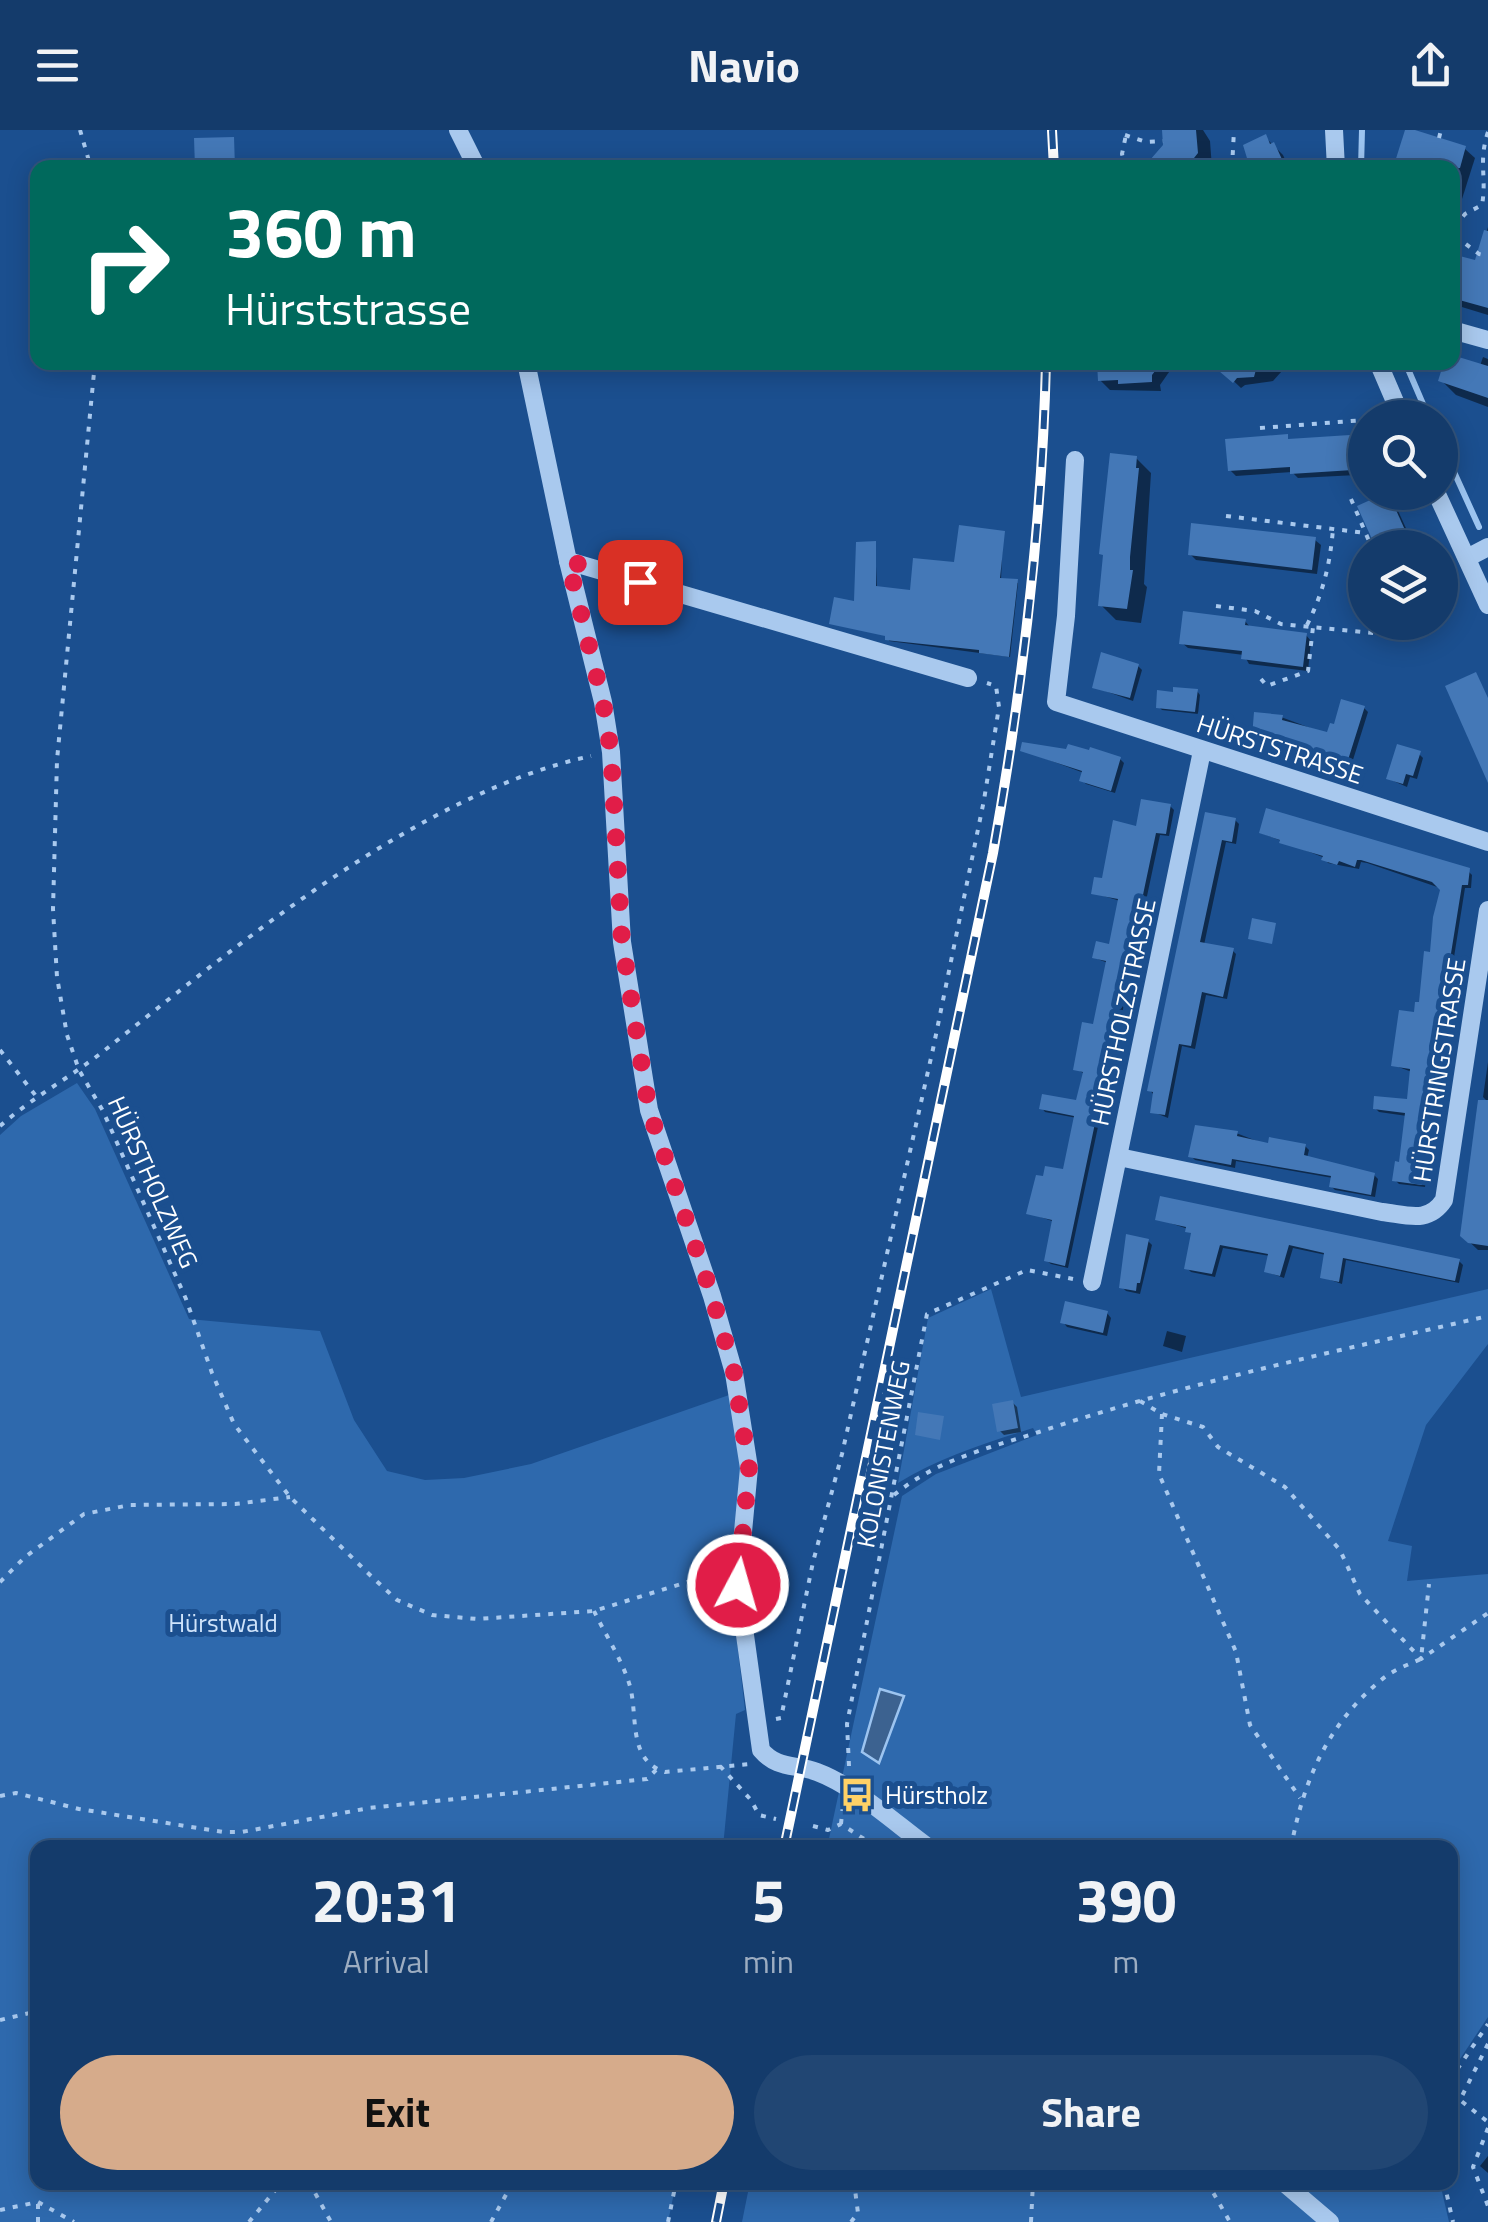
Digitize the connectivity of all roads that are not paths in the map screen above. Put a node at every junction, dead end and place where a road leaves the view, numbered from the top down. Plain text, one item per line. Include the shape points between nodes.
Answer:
1 (458, 130) edge
2 (1334, 130) edge
3 (473, 160) edge
4 (1336, 160) edge
5 (1460, 332) edge
6 (1488, 340) edge
7 (528, 370) edge
8 (1381, 370) edge
9 (1394, 400) edge
10 (1074, 460) dead end
11 (1444, 510) edge
12 (1488, 548) edge
13 (1466, 558) junction
14 (568, 561) junction
15 (1488, 605) edge
16 (968, 678) road end
17 (1202, 751) junction
18 (1488, 842) edge
19 (1488, 910) edge
20 (1119, 1158) junction
21 (1092, 1282) road end
22 (918, 1840) edge
23 (1292, 2190) edge
24 (1330, 2222) edge

1 - 3 street
2 - 4 street
5 - 6 street
7 - 14 street
8 - 9 street
10 - 17 street, HÜRSTSTRASSE via 1056,702
11 - 13 street
12 - 13 street
13 - 15 street
14 - 16 street
14 - 22 street via 611,752 622,942 649,1110 734,1372 749,1468 738,1585 760,1750 770,1761 818,1772 846,1787
17 - 18 street, HÜRSTSTRASSE
17 - 20 street, HÜRSTHOLZSTRASSE
19 - 20 street, HÜRSTRINGSTRASSE via 1444,1200 1436,1213 1382,1212
20 - 21 street, HÜRSTHOLZSTRASSE
23 - 24 street

